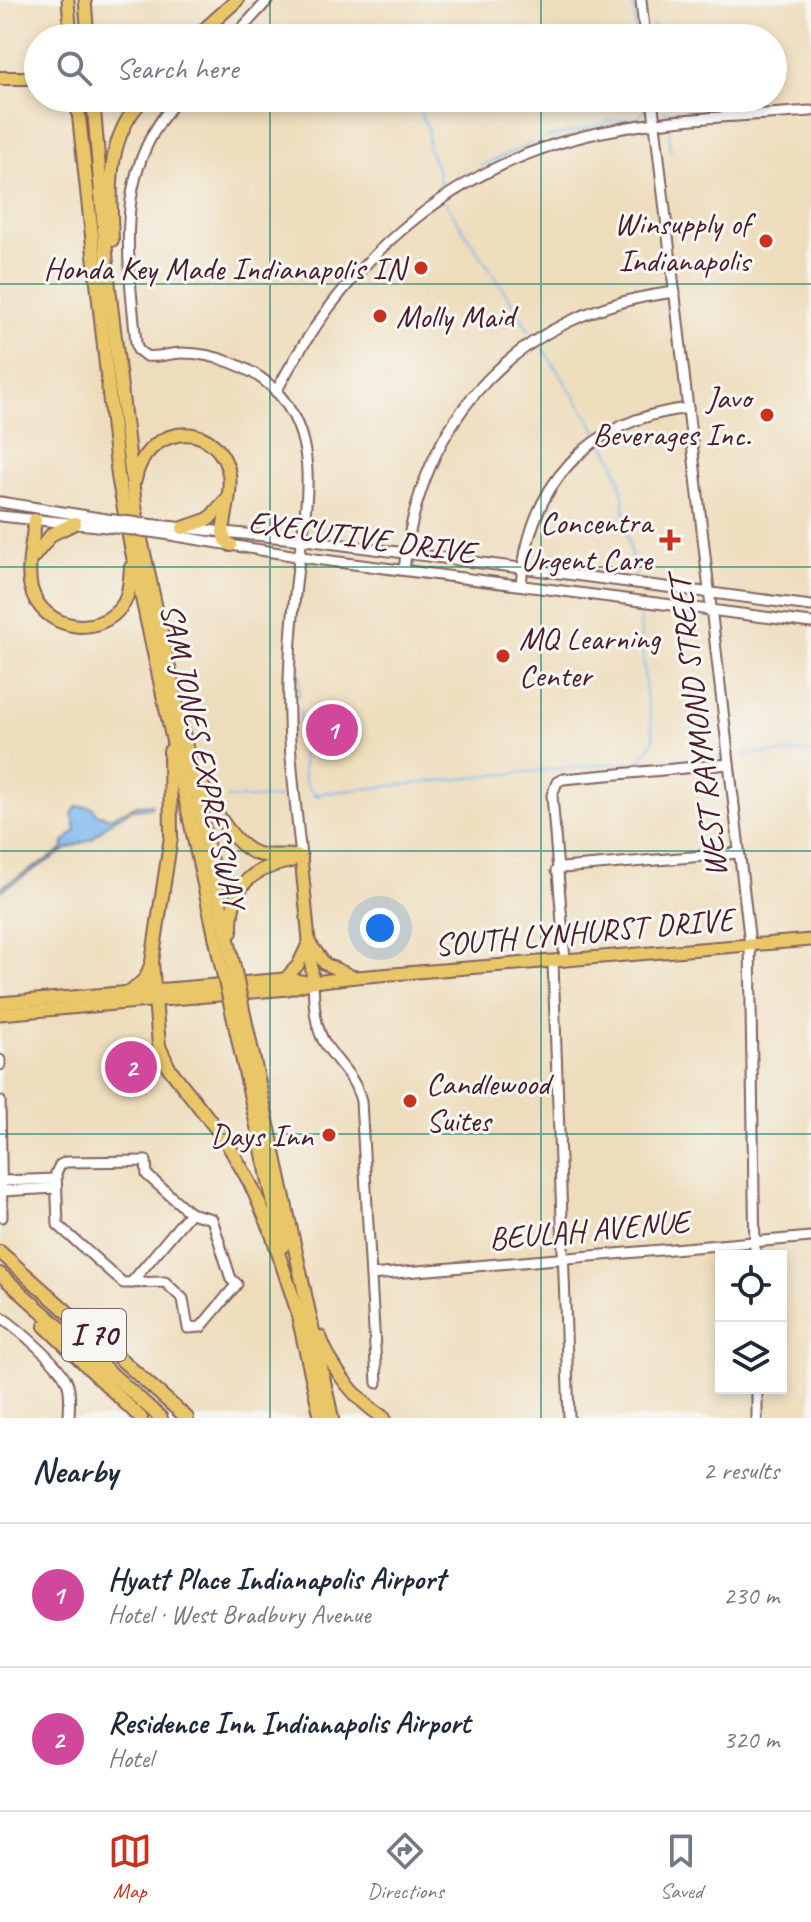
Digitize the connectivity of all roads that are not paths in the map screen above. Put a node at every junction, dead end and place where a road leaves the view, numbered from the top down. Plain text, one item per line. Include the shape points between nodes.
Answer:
1 (68, 0) edge
2 (85, 0) edge
3 (238, 0) edge
4 (268, 0) edge
5 (641, 0) edge
6 (70, 24) edge
7 (87, 24) edge
8 (211, 24) edge
9 (216, 24) edge
10 (246, 24) edge
11 (644, 24) edge
12 (0, 78) edge
13 (24, 79) edge
14 (811, 111) edge
15 (75, 112) edge
16 (79, 112) edge
17 (94, 112) edge
18 (133, 112) edge
19 (168, 112) edge
20 (654, 112) edge
21 (80, 122) junction
22 (655, 124) junction
23 (675, 292) junction
24 (118, 372) junction
25 (276, 392) junction
26 (688, 408) junction
27 (133, 491) junction
28 (227, 496) junction
29 (0, 502) edge
30 (35, 513) junction
31 (0, 516) edge
32 (75, 523) junction
33 (107, 523) junction
34 (183, 528) junction
35 (157, 529) junction
36 (223, 532) junction
37 (302, 540) junction
38 (231, 545) junction
39 (131, 547) junction
40 (406, 553) junction
41 (300, 556) junction
42 (30, 567) junction
43 (522, 568) junction
44 (404, 570) junction
45 (521, 585) junction
46 (709, 592) junction
47 (811, 606) edge
48 (711, 610) junction
49 (811, 623) edge
50 (168, 714) junction
51 (182, 726) junction
52 (729, 764) junction
53 (739, 853) junction
54 (301, 857) junction
55 (556, 871) junction
56 (811, 940) edge
57 (309, 942) junction
58 (750, 944) junction
59 (152, 962) junction
60 (559, 962) junction
61 (228, 967) junction
62 (356, 977) junction
63 (285, 979) junction
64 (313, 982) junction
65 (131, 992) junction
66 (156, 995) junction
67 (0, 1003) edge
68 (238, 1010) junction
69 (0, 1014) edge
70 (0, 1101) edge
71 (56, 1184) junction
72 (2, 1186) junction
73 (190, 1213) junction
74 (2, 1217) dead end
75 (811, 1237) edge
76 (754, 1241) junction
77 (755, 1250) edge
78 (0, 1252) edge
79 (562, 1258) junction
80 (299, 1269) junction
81 (371, 1275) junction
82 (0, 1276) edge
83 (131, 1283) junction
84 (298, 1313) junction
85 (0, 1316) edge
86 (120, 1358) junction
87 (377, 1383) dead end
88 (757, 1394) edge
89 (69, 1418) edge
90 (141, 1418) edge
91 (161, 1418) edge
92 (187, 1418) edge
93 (198, 1418) edge
94 (321, 1418) edge
95 (332, 1418) edge
96 (384, 1418) edge
97 (569, 1418) edge
98 (757, 1418) edge

1 - 6 main road
2 - 7 main road
3 - 8 highway
3 - 9 highway
4 - 10 street
5 - 11 street
12 - 13 highway
14 - 22 street
15 - 21 highway
16 - 21 highway, SAM JONES EXPRESSWAY
17 - 24 highway, SAM JONES EXPRESSWAY
18 - 24 highway via 118,137 111,170
19 - 25 street via 147,146 129,206 136,343 141,354 150,357 185,353 215,358 246,369
20 - 22 street, WEST RAYMOND STREET
21 - 39 highway, SAM JONES EXPRESSWAY via 110,415
22 - 23 street, WEST RAYMOND STREET
22 - 25 street via 548,146 440,199 355,274
23 - 26 street, WEST RAYMOND STREET
23 - 40 street via 631,298 574,318 537,338 495,372 456,418 433,459 415,505
24 - 27 highway, SAM JONES EXPRESSWAY
25 - 37 street via 307,455
26 - 43 street via 628,422 578,454 540,505
26 - 46 street, WEST RAYMOND STREET
27 - 28 highway via 149,449 165,438 186,434 207,441 223,458 229,473
27 - 51 highway, SAM JONES EXPRESSWAY
28 - 34 highway via 209,519
28 - 36 highway
29 - 30 street, EXECUTIVE DRIVE
30 - 31 street, EXECUTIVE DRIVE
30 - 32 street, EXECUTIVE DRIVE
30 - 33 street, EXECUTIVE DRIVE
30 - 42 highway
32 - 33 street, EXECUTIVE DRIVE
32 - 42 highway via 48,538
33 - 35 street, EXECUTIVE DRIVE, bridge
34 - 35 street, EXECUTIVE DRIVE
34 - 36 street, EXECUTIVE DRIVE
35 - 38 street, EXECUTIVE DRIVE
36 - 37 street, EXECUTIVE DRIVE
36 - 38 highway
37 - 40 street, EXECUTIVE DRIVE
37 - 41 street
38 - 41 street, EXECUTIVE DRIVE
39 - 42 highway via 126,599 114,614 90,626 65,624 47,614 31,589
39 - 50 highway, SAM JONES EXPRESSWAY
40 - 43 street, EXECUTIVE DRIVE
40 - 44 street
41 - 44 street, EXECUTIVE DRIVE
41 - 54 street via 289,693
43 - 45 street
43 - 46 street, EXECUTIVE DRIVE
44 - 45 street, EXECUTIVE DRIVE
45 - 48 street, EXECUTIVE DRIVE
46 - 47 street, EXECUTIVE DRIVE
46 - 48 street, WEST RAYMOND STREET
48 - 49 street, EXECUTIVE DRIVE
48 - 52 street, WEST RAYMOND STREET
50 - 59 highway via 171,837
50 - 61 highway, SAM JONES EXPRESSWAY
51 - 54 highway via 206,793 243,846 260,854
51 - 61 highway, SAM JONES EXPRESSWAY
52 - 53 street, WEST RAYMOND STREET
52 - 55 street via 563,779 552,795
53 - 55 street
53 - 58 street, WEST RAYMOND STREET
54 - 57 main road
54 - 61 highway via 265,867 239,891
55 - 60 street
56 - 58 main road, SOUTH LYNHURST DRIVE
57 - 62 main road via 329,967
57 - 63 main road
57 - 64 main road
58 - 60 main road, SOUTH LYNHURST DRIVE
58 - 76 street, WEST RAYMOND STREET
59 - 65 highway via 146,978
59 - 66 highway
60 - 62 main road, SOUTH LYNHURST DRIVE
60 - 79 street
61 - 68 highway, SAM JONES EXPRESSWAY, bridge
62 - 64 main road, SOUTH LYNHURST DRIVE
63 - 64 main road, SOUTH LYNHURST DRIVE
63 - 66 main road, SOUTH LYNHURST DRIVE
64 - 66 main road, SOUTH LYNHURST DRIVE via 288,989
64 - 81 street via 320,1034 360,1097
65 - 66 main road, SOUTH LYNHURST DRIVE
65 - 67 main road, SOUTH LYNHURST DRIVE
66 - 69 main road, SOUTH LYNHURST DRIVE
66 - 84 highway via 163,1057 226,1141 250,1183
68 - 80 highway, SAM JONES EXPRESSWAY
68 - 84 highway, SAM JONES EXPRESSWAY
70 - 72 street
71 - 72 street
71 - 73 street via 57,1168 65,1162 144,1160 147,1175
71 - 83 street via 58,1225 123,1283
72 - 74 street
73 - 83 street
73 - 83 street via 212,1219 237,1284 201,1327 188,1328 183,1299 165,1282
75 - 76 street, BEULAH AVENUE
76 - 77 street, WEST RAYMOND STREET
76 - 79 street, BEULAH AVENUE
78 - 86 highway, I 70
79 - 81 street, BEULAH AVENUE
79 - 97 street
80 - 95 highway, SAM JONES EXPRESSWAY
80 - 96 highway via 334,1366 358,1398
81 - 87 street
82 - 90 highway
82 - 91 highway, I 70
84 - 94 highway, SAM JONES EXPRESSWAY
85 - 89 street via 64,1377
86 - 92 highway, I 70
86 - 93 highway
88 - 98 street

